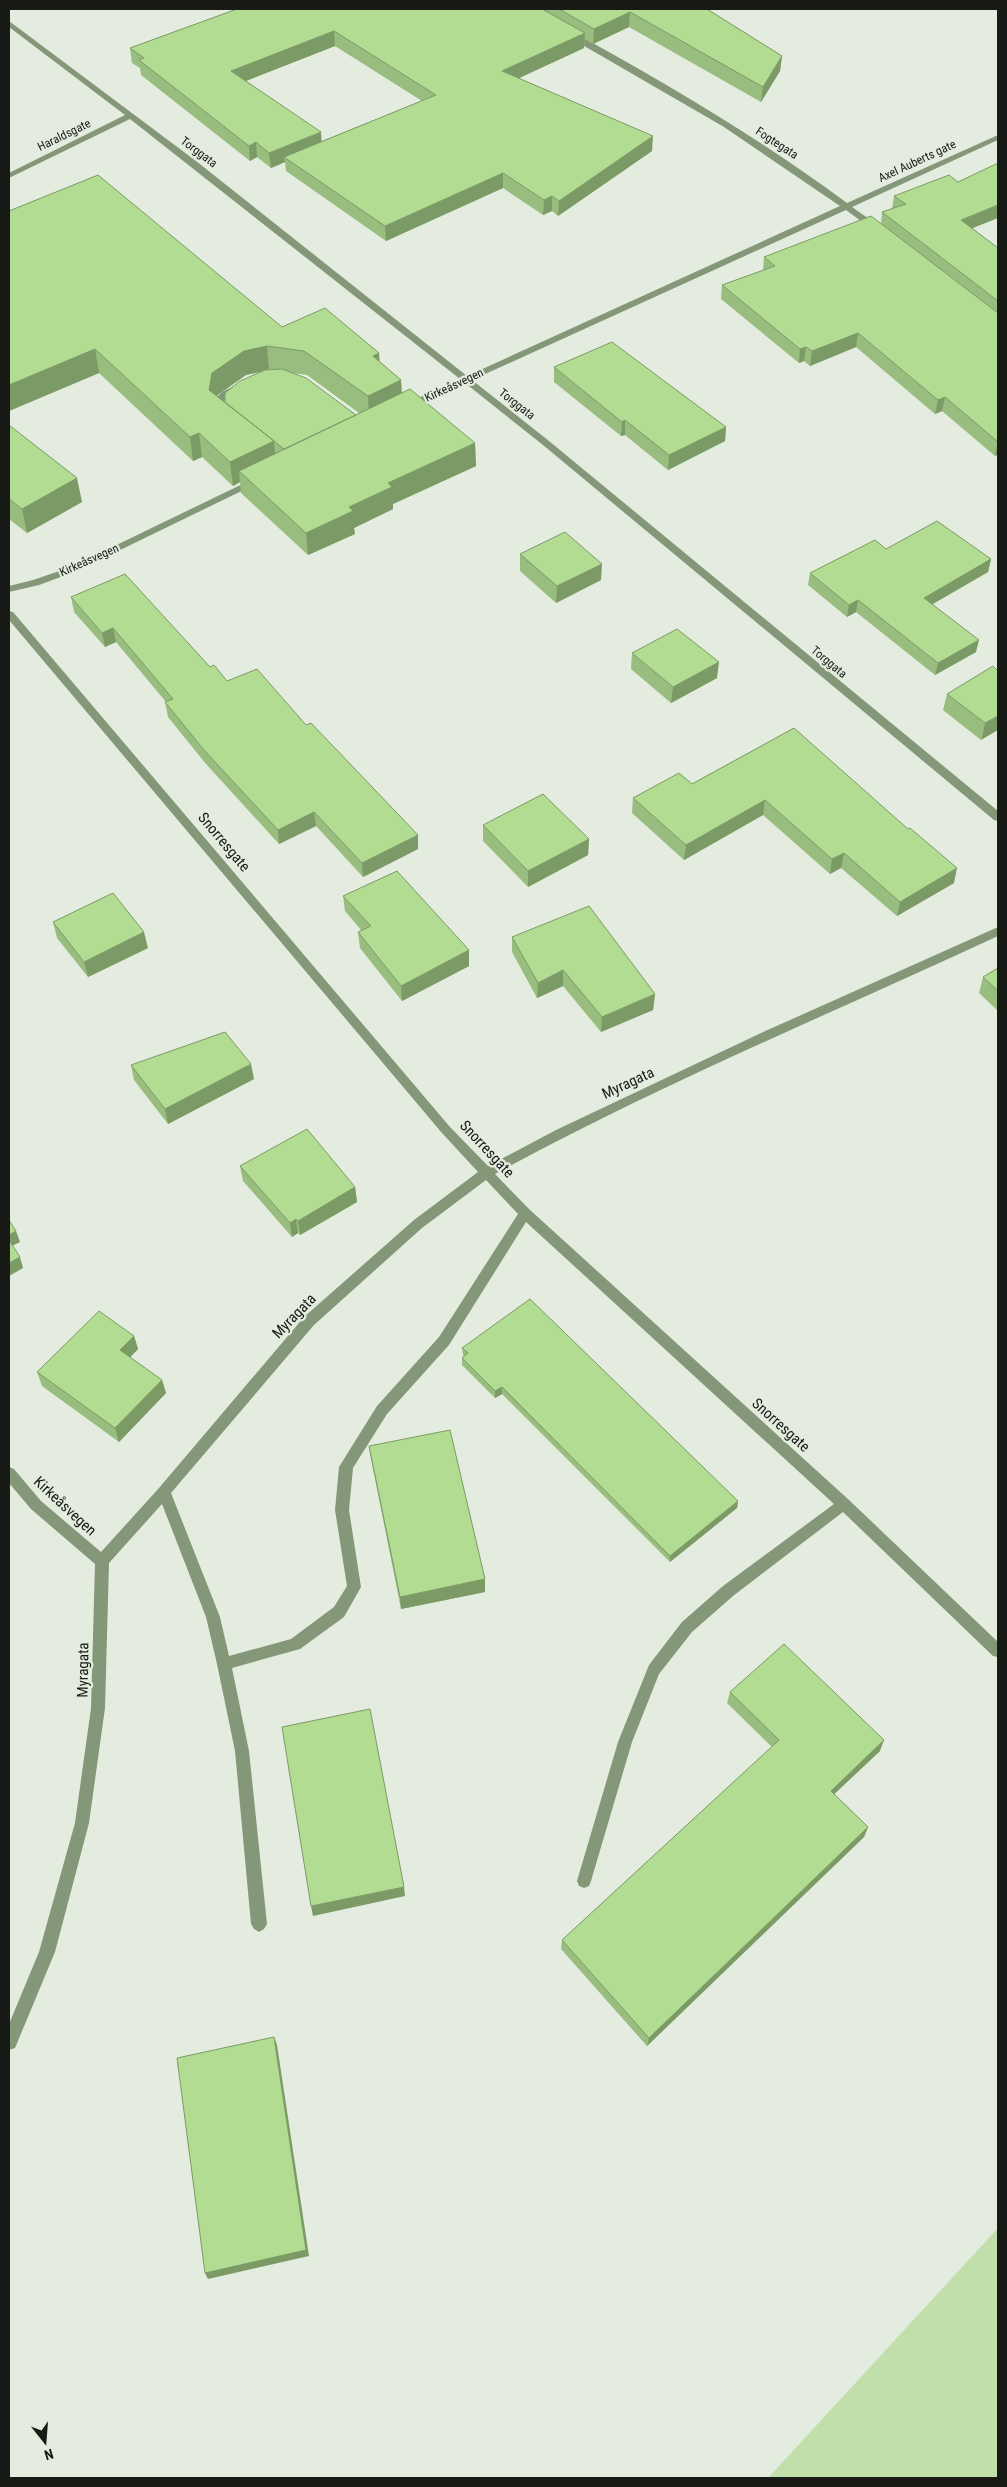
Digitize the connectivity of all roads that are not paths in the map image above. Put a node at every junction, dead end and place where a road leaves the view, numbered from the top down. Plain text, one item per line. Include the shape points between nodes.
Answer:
1 (9, 23) edge
2 (558, 28) edge
3 (129, 116) junction
4 (998, 137) edge
5 (9, 176) edge
6 (847, 207) junction
7 (882, 233) edge
8 (466, 379) junction
9 (248, 382) edge
10 (403, 409) edge
11 (226, 419) edge
12 (260, 479) edge
13 (9, 589) edge
14 (9, 614) edge
15 (998, 817) edge
16 (998, 931) edge
17 (486, 1173) junction
18 (525, 1213) junction
19 (9, 1473) edge
20 (164, 1492) junction
21 (844, 1504) junction
22 (102, 1561) junction
23 (998, 1651) edge
24 (224, 1664) junction
25 (584, 1881) dead end
26 (259, 1924) dead end
27 (9, 2042) edge

1 - 3 street, Torggata
2 - 6 street, Fogtegata via 689,102 801,173
3 - 5 street, Haraldsgate
3 - 8 street, Torggata
4 - 6 street, Axel Auberts gate
6 - 7 street, Fogtegata
6 - 8 street, Kirkeåsvegen
8 - 10 street, Kirkeåsvegen
8 - 15 street, Torggata
9 - 11 street via 219,400 219,414
12 - 13 street, Kirkeåsvegen via 74,569
14 - 17 street, Snorresgate via 446,1130
16 - 17 street, Myragata via 569,1128
17 - 18 street, Snorresgate
17 - 20 street, Myragata via 418,1224 309,1321
18 - 21 street, Snorresgate
18 - 24 street via 444,1341 382,1410 346,1467 342,1510 354,1587 339,1612 295,1644
19 - 22 street, Kirkeåsvegen via 36,1505
20 - 22 street, Myragata
20 - 24 street via 213,1617
21 - 23 street, Snorresgate
21 - 25 street via 728,1591 686,1628 654,1670 625,1742
22 - 27 street, Myragata via 98,1708 82,1823 47,1952
24 - 26 street via 242,1751

